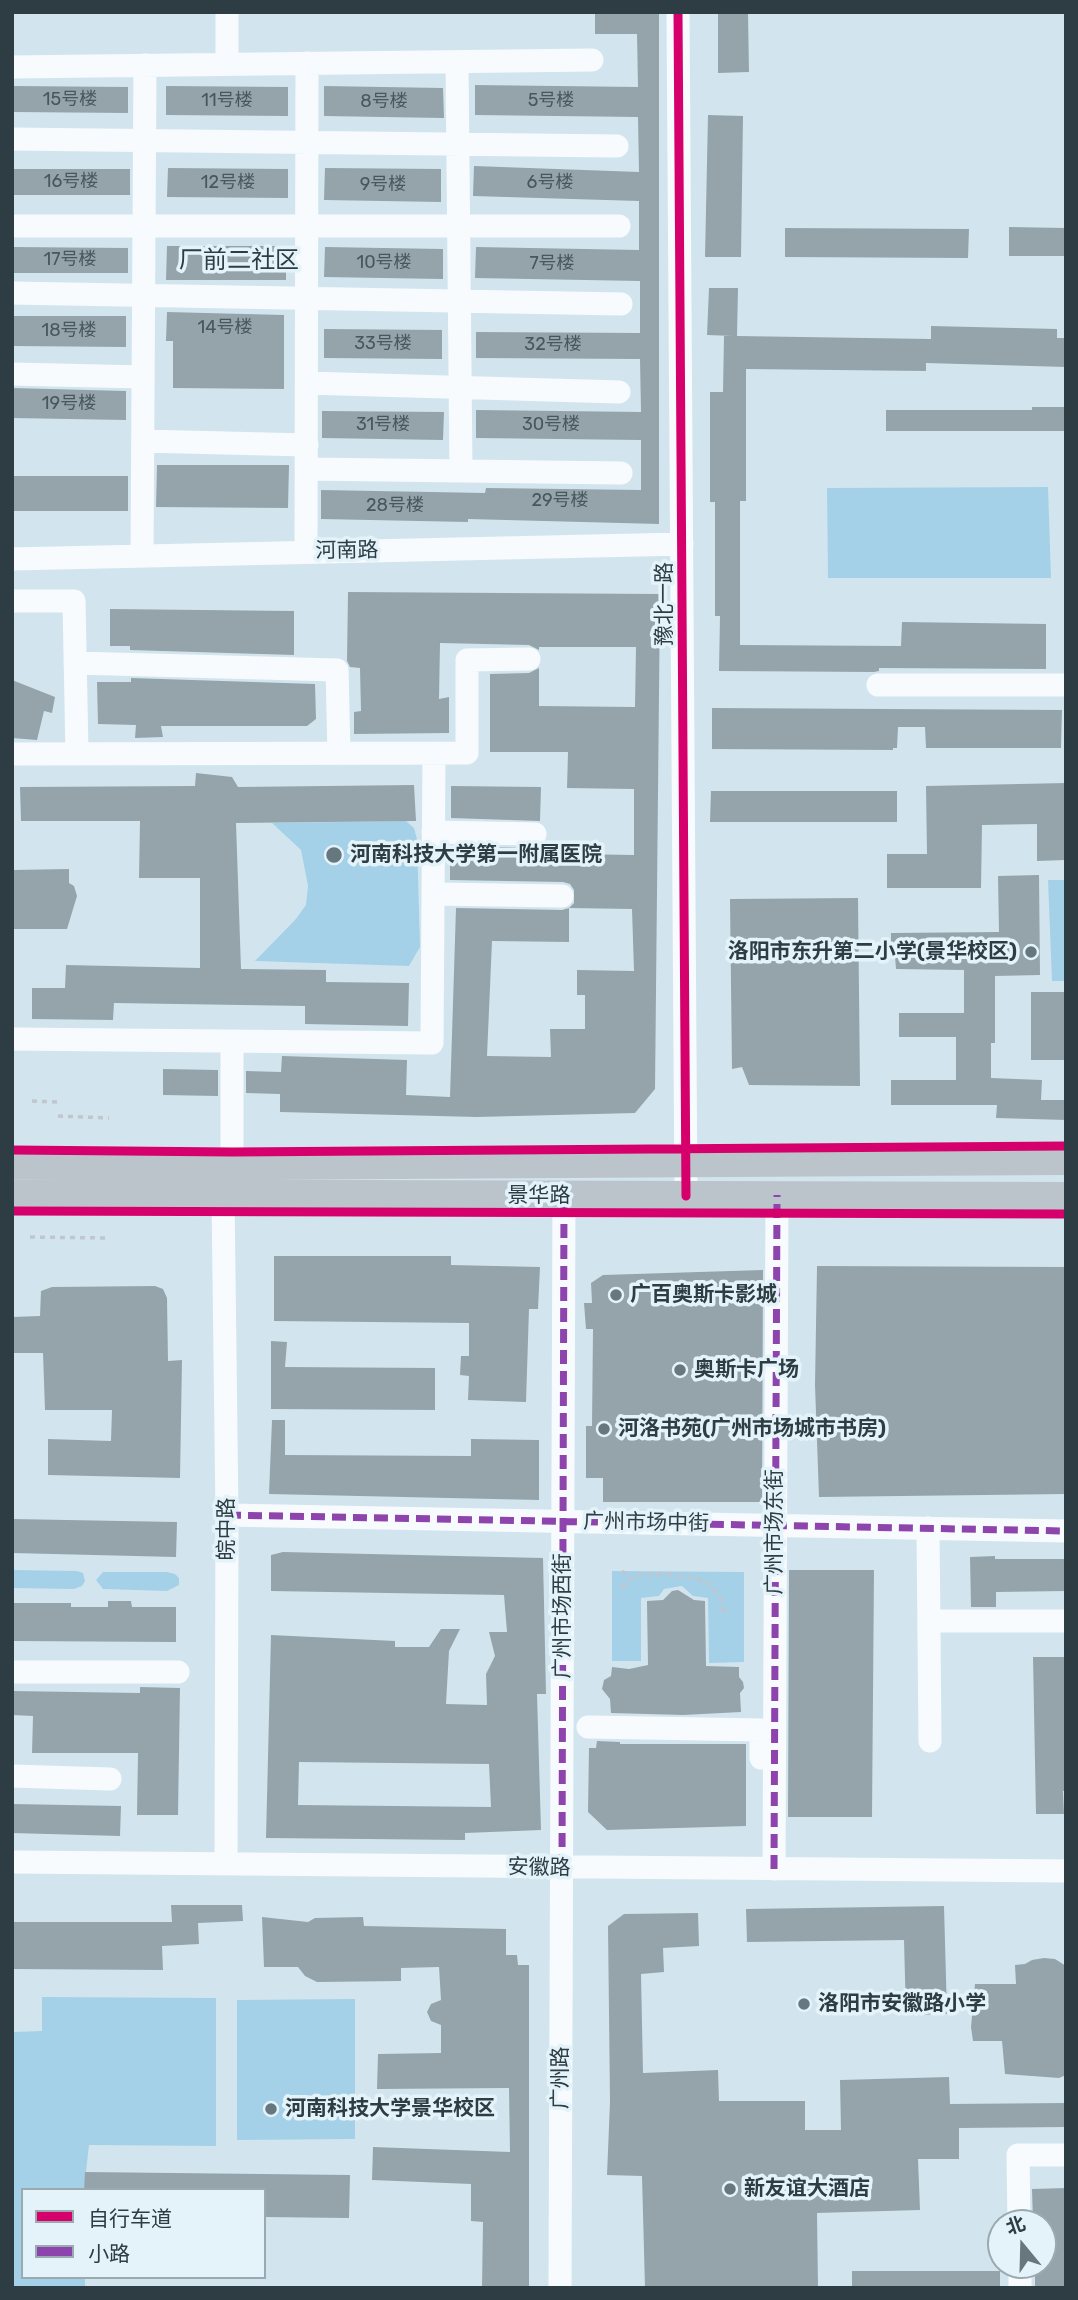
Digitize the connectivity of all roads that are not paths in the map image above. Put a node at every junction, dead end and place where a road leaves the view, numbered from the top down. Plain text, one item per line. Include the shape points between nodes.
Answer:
1 (227, 12) edge
2 (678, 12) edge
3 (592, 60) dead end
4 (457, 62) junction
5 (307, 63) junction
6 (228, 64) junction
7 (145, 65) junction
8 (12, 67) edge
9 (12, 139) edge
10 (144, 141) junction
11 (307, 143) junction
12 (458, 145) junction
13 (617, 146) dead end
14 (12, 226) edge
15 (144, 226) junction
16 (307, 226) junction
17 (459, 226) junction
18 (618, 226) dead end
19 (12, 293) edge
20 (143, 295) junction
21 (307, 298) junction
22 (460, 301) junction
23 (621, 304) dead end
24 (12, 374) edge
25 (143, 377) junction
26 (307, 383) junction
27 (460, 387) junction
28 (619, 392) dead end
29 (142, 441) junction
30 (307, 445) junction
31 (307, 469) junction
32 (461, 471) junction
33 (621, 473) dead end
34 (682, 544) junction
35 (306, 552) junction
36 (142, 556) junction
37 (12, 559) edge
38 (12, 601) edge
39 (528, 659) dead end
40 (75, 663) junction
41 (878, 685) dead end
42 (1066, 685) edge
43 (339, 753) junction
44 (434, 753) junction
45 (12, 754) edge
46 (77, 754) junction
47 (433, 832) junction
48 (535, 834) dead end
49 (433, 894) junction
50 (562, 896) dead end
51 (12, 1039) edge
52 (232, 1042) junction
53 (1066, 1161) edge
54 (685, 1164) junction
55 (12, 1165) edge
56 (232, 1167) junction
57 (12, 1193) edge
58 (777, 1195) junction
59 (223, 1196) junction
60 (564, 1196) junction
61 (686, 1196) junction
62 (1066, 1196) edge
63 (227, 1515) junction
64 (564, 1522) junction
65 (775, 1525) junction
66 (928, 1528) junction
67 (1066, 1531) edge
68 (929, 1621) junction
69 (1066, 1621) edge
70 (12, 1672) edge
71 (178, 1672) dead end
72 (588, 1727) dead end
73 (930, 1741) dead end
74 (12, 1776) edge
75 (110, 1779) dead end
76 (12, 1862) edge
77 (226, 1863) junction
78 (562, 1868) junction
79 (768, 1869) junction
80 (1066, 1871) edge
81 (1066, 2155) edge
82 (1019, 2209) edge
83 (560, 2288) edge

1 - 6 street
2 - 34 street, 豫北一路
3 - 4 street
4 - 5 street
4 - 12 street
5 - 6 street
5 - 11 street
6 - 7 street
7 - 8 street
7 - 10 street
9 - 10 street
10 - 11 street
10 - 15 street
11 - 12 street
11 - 16 street
12 - 13 street
12 - 17 street
14 - 15 street
15 - 16 street
15 - 20 street
16 - 17 street
16 - 21 street
17 - 18 street
17 - 22 street
19 - 20 street
20 - 21 street
20 - 25 street
21 - 22 street
21 - 26 street
22 - 23 street
22 - 27 street
24 - 25 street
25 - 29 street
26 - 27 street
26 - 30 street
27 - 28 street
27 - 32 street
29 - 30 street
29 - 36 street
30 - 31 street
31 - 32 street
31 - 35 street
32 - 33 street
34 - 35 street, 河南路
34 - 54 street, 豫北一路
35 - 36 street, 河南路
36 - 37 street, 河南路
38 - 40 street via 74,601
39 - 44 street via 467,660 467,752
40 - 43 street via 337,670
40 - 46 street
41 - 42 street
43 - 44 street
43 - 46 street
44 - 47 street
45 - 46 street
47 - 48 street
47 - 49 street
49 - 50 street
49 - 52 street via 432,1043
51 - 52 street
52 - 56 street
53 - 54 main road, 景华路
54 - 56 main road, 景华路
54 - 61 street, 豫北一路
55 - 56 main road, 景华路
57 - 59 main road, 景华路
58 - 61 main road, 景华路
58 - 62 main road, 景华路
58 - 65 street, 广州市场东街
59 - 60 main road, 景华路
59 - 63 street, 皖中路
60 - 61 main road, 景华路
60 - 64 street, 广州市场西街
63 - 64 street, 广州市场中街
63 - 77 street, 皖中路
64 - 65 street, 广州市场中街
64 - 78 street, 广州市场西街
65 - 66 street, 广州市场中街
65 - 79 street, 广州市场东街
66 - 67 street, 广州市场中街
66 - 68 street
68 - 69 street
68 - 73 street
70 - 71 street
72 - 79 street via 761,1730
74 - 75 street
76 - 77 street, 安徽路
77 - 78 street, 安徽路
78 - 79 street, 安徽路
78 - 83 street, 广州路
79 - 80 street, 安徽路
81 - 82 street via 1018,2155

